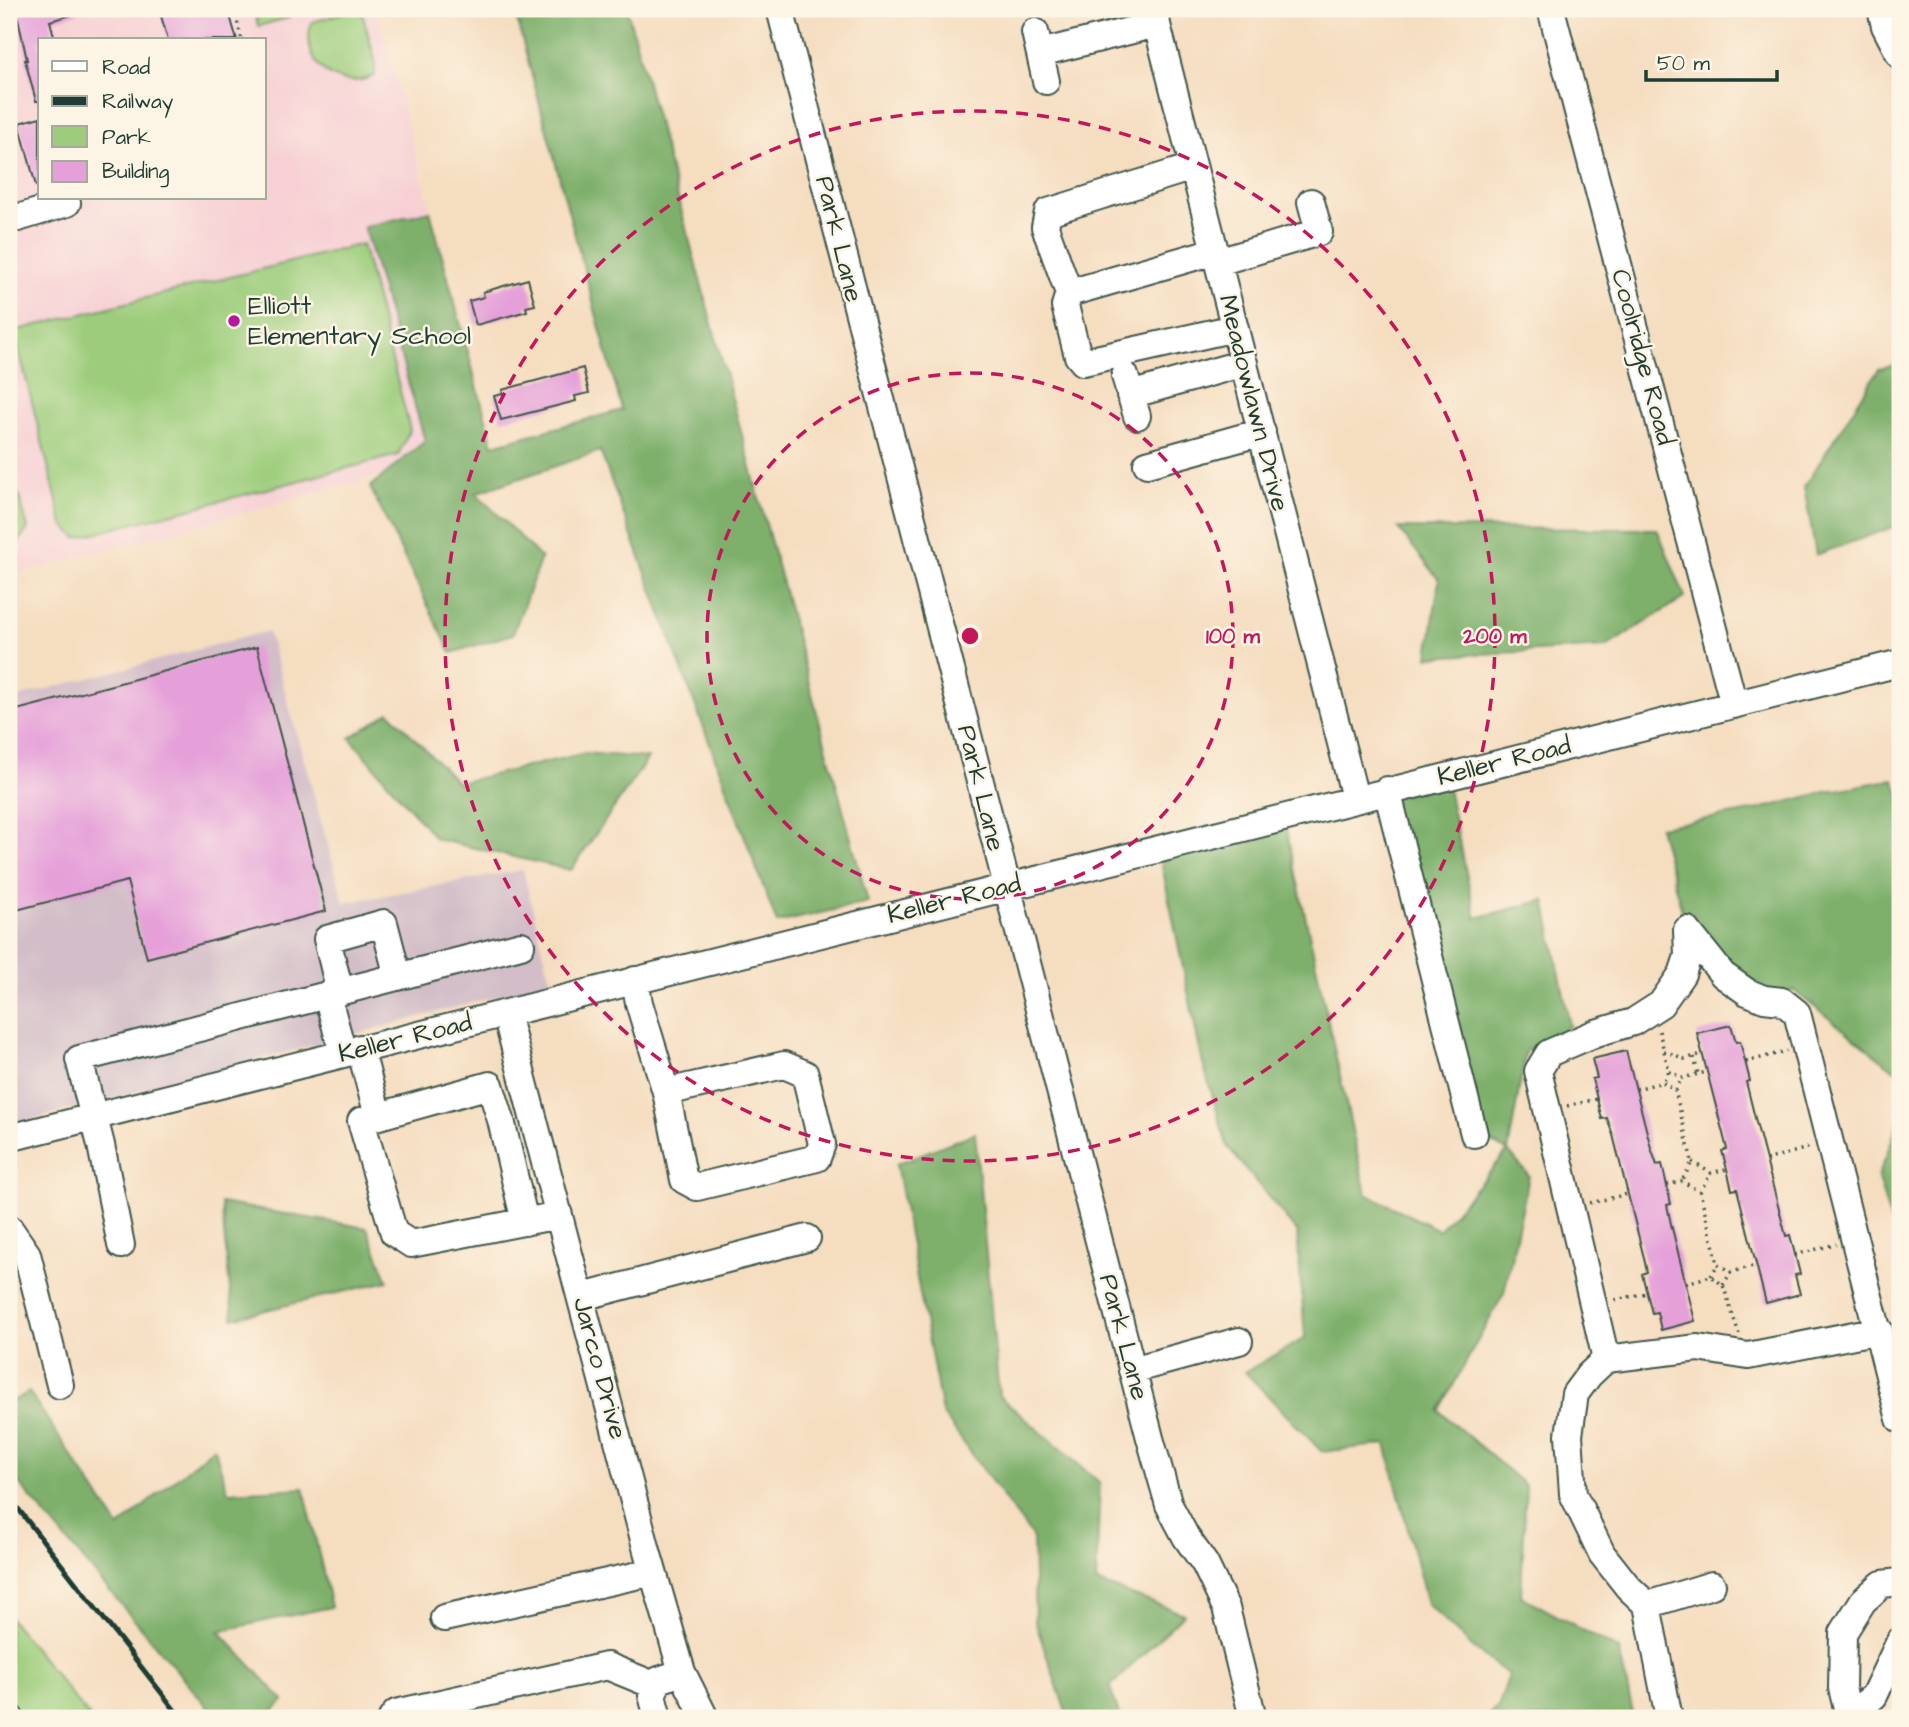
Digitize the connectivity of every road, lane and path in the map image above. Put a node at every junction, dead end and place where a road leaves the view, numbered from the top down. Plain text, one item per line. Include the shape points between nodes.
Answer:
1 (234, 9) edge
2 (780, 9) edge
3 (1551, 9) edge
4 (1881, 9) edge
5 (1155, 16) edge
6 (241, 38) edge
7 (1900, 55) edge
8 (1046, 81) dead end
9 (1194, 167) junction
10 (1311, 202) dead end
11 (67, 203) dead end
12 (9, 213) edge
13 (1217, 257) junction
14 (1069, 293) junction
15 (1235, 328) junction
16 (1244, 363) junction
17 (1131, 396) dead end
18 (1262, 432) junction
19 (1147, 464) dead end
20 (1900, 663) edge
21 (1734, 705) junction
22 (1387, 790) junction
23 (1355, 798) junction
24 (1006, 886) junction
25 (521, 945) dead end
26 (398, 976) junction
27 (635, 980) junction
28 (334, 993) junction
29 (1653, 1009) junction
30 (506, 1014) junction
31 (1806, 1047) junction
32 (351, 1050) junction
33 (1664, 1051) junction
34 (1702, 1054) dead end
35 (1694, 1057) junction
36 (1745, 1062) dead end
37 (1669, 1071) junction
38 (1707, 1072) dead end
39 (1698, 1074) junction
40 (1682, 1078) junction
41 (1663, 1082) junction
42 (1636, 1089) dead end
43 (1675, 1090) junction
44 (666, 1092) junction
45 (1597, 1099) dead end
46 (1548, 1111) junction
47 (94, 1116) junction
48 (378, 1116) junction
49 (1474, 1134) dead end
50 (9, 1138) edge
51 (1830, 1141) junction
52 (1766, 1160) dead end
53 (1692, 1162) junction
54 (1727, 1170) dead end
55 (1711, 1173) junction
56 (1682, 1181) junction
57 (1667, 1185) dead end
58 (1700, 1192) junction
59 (1628, 1194) dead end
60 (1571, 1208) junction
61 (559, 1215) junction
62 (525, 1222) junction
63 (9, 1228) edge
64 (807, 1238) dead end
65 (1855, 1238) junction
66 (121, 1245) dead end
67 (1795, 1255) dead end
68 (1718, 1264) junction
69 (1757, 1265) dead end
70 (1731, 1272) junction
71 (1711, 1276) junction
72 (1686, 1283) dead end
73 (1723, 1285) junction
74 (1647, 1293) dead end
75 (582, 1297) junction
76 (1594, 1306) junction
77 (1879, 1330) junction
78 (1239, 1341) dead end
79 (1746, 1356) junction
80 (1606, 1359) junction
81 (1132, 1370) junction
82 (60, 1385) dead end
83 (1900, 1419) edge
84 (653, 1572) junction
85 (1900, 1582) edge
86 (1712, 1585) dead end
87 (1647, 1605) junction
88 (444, 1618) dead end
89 (1900, 1641) edge
90 (682, 1672) junction
91 (656, 1686) junction
92 (1848, 1717) edge
93 (392, 1718) edge
94 (658, 1718) edge
95 (705, 1718) edge
96 (1253, 1718) edge
97 (1669, 1718) edge

1 - 6 path
2 - 24 street, Park Lane
3 - 21 street, Coolridge Road
4 - 7 street
5 - 8 street via 1037,43
5 - 9 street, Meadowlawn Drive
9 - 13 street, Meadowlawn Drive
9 - 14 street via 1048,212 1045,227
10 - 13 street via 1319,232
11 - 12 street via 18,218
13 - 14 street
13 - 15 street, Meadowlawn Drive
14 - 15 street via 1065,306 1077,356 1083,362
15 - 16 street, Meadowlawn Drive
16 - 17 street
16 - 18 street, Meadowlawn Drive
18 - 19 street
18 - 23 street, Meadowlawn Drive
20 - 21 street, Keller Road
21 - 22 street, Keller Road
22 - 23 street, Keller Road
22 - 49 street
23 - 24 street, Keller Road
24 - 27 street, Keller Road
24 - 81 street, Park Lane
25 - 26 street
26 - 28 street
26 - 28 street via 384,923 327,939
27 - 30 street, Keller Road
27 - 44 street
28 - 32 street
28 - 47 street via 79,1059
29 - 31 street via 1682,974 1688,956 1687,930 1723,975 1747,992 1782,1001 1797,1013
29 - 33 path
29 - 46 street via 1633,1022 1549,1053 1538,1071
30 - 32 street, Keller Road
30 - 61 street, Jarco Drive
31 - 36 path
31 - 51 street
32 - 47 street, Keller Road
32 - 48 street
33 - 35 path via 1685,1059
33 - 37 path
34 - 35 path
35 - 39 path
37 - 40 path
37 - 41 path
38 - 39 path
39 - 40 path
40 - 43 path
41 - 42 path
41 - 43 path
43 - 53 path
44 - 44 street via 784,1065 805,1074 822,1144 817,1158 697,1187 684,1180
45 - 46 path
46 - 60 street
47 - 50 street, Keller Road
47 - 66 street
48 - 62 street via 490,1085
48 - 62 street via 361,1121 394,1233 411,1244
51 - 52 path
51 - 65 street
53 - 55 path
53 - 56 path
54 - 55 path
55 - 58 path
56 - 57 path
56 - 58 path
58 - 68 path
59 - 60 path
60 - 76 street
61 - 62 street
61 - 75 street, Jarco Drive
63 - 82 street via 27,1254
64 - 75 street
65 - 67 path
65 - 77 street
68 - 70 path
68 - 71 path
69 - 70 path
70 - 73 path
71 - 72 path
71 - 73 path
73 - 79 path
74 - 76 path
75 - 84 street, Jarco Drive
76 - 80 street
77 - 79 street
77 - 83 street
78 - 81 street
79 - 80 street via 1698,1348
80 - 87 street via 1575,1394 1569,1436 1573,1494 1602,1554
81 - 96 street, Park Lane via 1169,1505 1226,1608
84 - 88 street
84 - 90 street, Jarco Drive
85 - 92 street via 1882,1584 1863,1601 1843,1633 1842,1688
86 - 87 street
87 - 97 street
89 - 92 street via 1874,1696
90 - 91 street via 659,1680
90 - 95 street, Jarco Drive
91 - 93 street via 607,1666 396,1713
91 - 94 street via 652,1695

